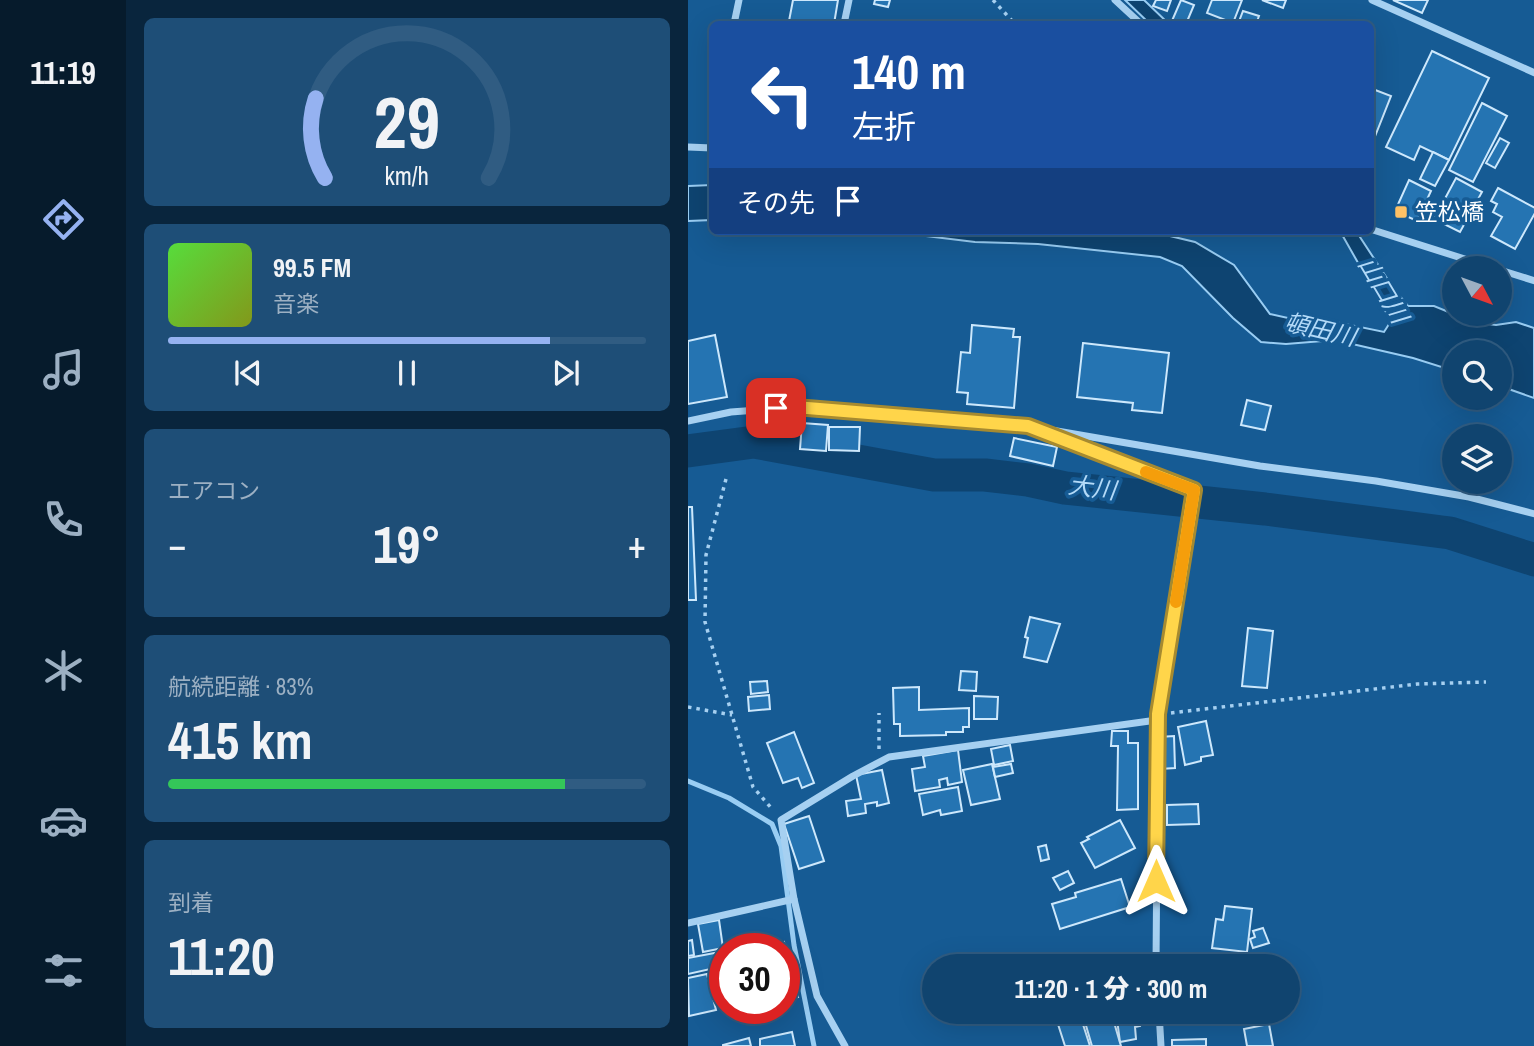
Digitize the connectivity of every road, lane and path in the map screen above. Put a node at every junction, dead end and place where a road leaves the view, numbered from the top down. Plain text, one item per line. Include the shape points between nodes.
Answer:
1 (739, 0) edge
2 (850, 0) edge
3 (993, 0) edge
4 (1115, 0) edge
5 (1376, 1) edge
6 (735, 21) edge
7 (845, 21) edge
8 (1012, 21) edge
9 (1138, 21) edge
10 (1534, 73) edge
11 (709, 146) edge
12 (688, 147) edge
13 (1374, 230) edge
14 (1455, 256) edge
15 (1512, 274) edge
16 (1534, 281) edge
17 (688, 421) edge
18 (1028, 426) junction
19 (726, 479) dead end
20 (1534, 514) edge
21 (1486, 682) dead end
22 (688, 707) edge
23 (879, 713) dead end
24 (732, 715) junction
25 (1158, 717) junction
26 (880, 761) junction
27 (781, 820) junction
28 (794, 899) junction
29 (688, 923) edge
30 (1156, 954) edge
31 (1160, 1024) edge
32 (845, 1046) edge
33 (1161, 1046) edge

1 - 6 street
2 - 7 street
3 - 8 path
4 - 9 street
5 - 10 street
11 - 12 street
13 - 14 street
15 - 16 street
17 - 18 street via 795,407
18 - 20 street via 1260,467 1469,497
18 - 25 street via 1194,490
19 - 24 path via 706,555 705,622
21 - 25 path via 1417,684
22 - 24 path
23 - 26 path
24 - 27 path via 753,787
25 - 26 street
25 - 30 street
26 - 27 street
27 - 28 street
28 - 29 street
28 - 32 street via 817,996
31 - 33 street

